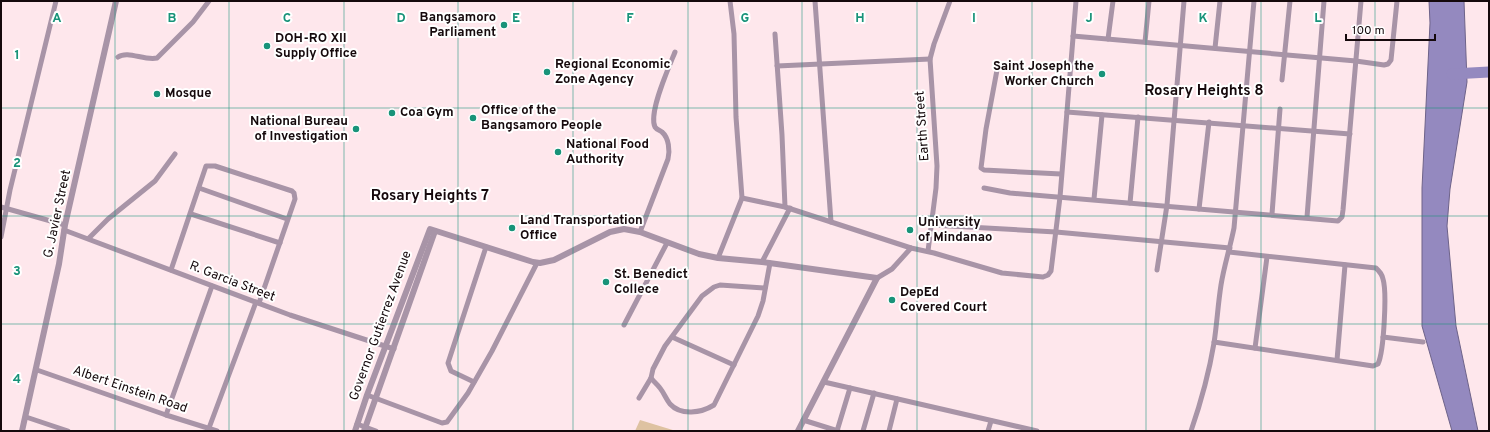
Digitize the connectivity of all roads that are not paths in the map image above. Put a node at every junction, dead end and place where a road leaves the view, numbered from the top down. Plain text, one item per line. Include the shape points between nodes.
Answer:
1 (56, 1) edge
2 (116, 1) edge
3 (209, 1) edge
4 (730, 1) edge
5 (815, 1) edge
6 (950, 1) edge
7 (1076, 1) edge
8 (1112, 1) edge
9 (1149, 1) edge
10 (1184, 1) edge
11 (1220, 1) edge
12 (1254, 1) edge
13 (1290, 1) edge
14 (1324, 1) edge
15 (1360, 1) edge
16 (1397, 1) edge
17 (774, 34) dead end
18 (1073, 36) junction
19 (1108, 39) junction
20 (1145, 42) junction
21 (1180, 46) junction
22 (1215, 48) junction
23 (1250, 51) junction
24 (674, 52) dead end
25 (1284, 54) junction
26 (118, 58) dead end
27 (1318, 58) junction
28 (930, 59) junction
29 (1356, 61) junction
30 (819, 63) junction
31 (777, 66) junction
32 (997, 70) dead end
33 (1282, 80) dead end
34 (1280, 110) dead end
35 (1067, 112) junction
36 (1102, 115) junction
37 (1138, 117) junction
38 (1175, 120) junction
39 (1209, 122) junction
40 (1244, 125) junction
41 (1278, 128) junction
42 (1313, 131) junction
43 (1350, 134) junction
44 (175, 154) dead end
45 (1061, 174) junction
46 (199, 188) junction
47 (984, 188) dead end
48 (1060, 197) junction
49 (742, 198) junction
50 (1094, 199) junction
51 (1130, 203) junction
52 (1167, 205) junction
53 (788, 207) junction
54 (4, 208) edge
55 (1199, 209) junction
56 (1236, 211) junction
57 (191, 214) junction
58 (1272, 214) junction
59 (1307, 217) junction
60 (287, 219) junction
61 (830, 222) junction
62 (932, 225) junction
63 (64, 227) junction
64 (432, 230) junction
65 (640, 232) junction
66 (1056, 232) junction
67 (1, 237) edge
68 (89, 238) junction
69 (1162, 241) junction
70 (280, 243) junction
71 (667, 243) junction
72 (486, 247) junction
73 (911, 248) junction
74 (1230, 250) junction
75 (928, 251) junction
76 (1267, 257) junction
77 (718, 258) junction
78 (762, 262) junction
79 (537, 263) junction
80 (770, 263) junction
81 (1345, 265) junction
82 (171, 270) junction
83 (1157, 270) dead end
84 (877, 278) junction
85 (212, 286) junction
86 (765, 288) junction
87 (257, 303) junction
88 (624, 325) dead end
89 (672, 337) junction
90 (1383, 337) junction
91 (1214, 342) junction
92 (1423, 342) dead end
93 (385, 346) junction
94 (1255, 348) junction
95 (394, 349) junction
96 (1337, 360) junction
97 (734, 365) junction
98 (37, 370) junction
99 (651, 378) junction
100 (474, 382) junction
101 (824, 382) junction
102 (850, 388) junction
103 (874, 393) junction
104 (367, 395) junction
105 (377, 398) junction
106 (639, 398) dead end
107 (897, 399) junction
108 (166, 415) junction
109 (26, 417) junction
110 (803, 420) junction
111 (991, 421) junction
112 (357, 424) junction
113 (209, 428) junction
114 (1013, 428) edge
115 (365, 429) edge
116 (22, 431) edge
117 (68, 431) edge
118 (217, 431) edge
119 (355, 431) edge
120 (376, 431) edge
121 (798, 431) edge
122 (838, 431) edge
123 (863, 431) edge
124 (889, 431) edge
125 (988, 431) edge
126 (1037, 431) edge
127 (1191, 431) edge

1 - 54 street
2 - 63 street, G. Javier Street
3 - 26 street via 193,22 157,58 150,60 125,54
4 - 49 street
5 - 30 street
6 - 28 street, Earth Street
7 - 18 street
8 - 19 street
9 - 20 street
10 - 21 street
11 - 22 street
12 - 23 street
13 - 25 street
14 - 27 street
15 - 29 street
16 - 29 street via 1390,62 1384,65
17 - 31 street
18 - 19 street
18 - 35 street
19 - 20 street
20 - 21 street
21 - 22 street
21 - 38 street
22 - 23 street
23 - 25 street
23 - 40 street
24 - 65 street via 654,114 654,126 666,138 669,155
25 - 27 street
25 - 33 street
27 - 29 street
27 - 42 street
28 - 30 street
28 - 62 street, Earth Street via 936,166
29 - 43 street
30 - 31 street
30 - 61 street
31 - 53 street
32 - 45 street via 981,168
34 - 41 street
35 - 36 street
35 - 45 street
36 - 37 street
36 - 50 street
37 - 38 street
37 - 51 street
38 - 39 street
38 - 52 street
39 - 40 street
39 - 55 street
40 - 41 street
40 - 56 street
41 - 42 street
41 - 58 street
42 - 43 street
42 - 59 street
43 - 59 street via 1342,217 1337,221
44 - 68 street via 155,181
45 - 48 street
46 - 57 street
46 - 60 street
46 - 60 street via 205,167 208,165 292,191 295,196
47 - 48 street
48 - 50 street
48 - 66 street
49 - 53 street
49 - 77 street
50 - 51 street
51 - 52 street
52 - 55 street
52 - 69 street
53 - 61 street
53 - 78 street
54 - 63 street, R. Garcia Street
54 - 67 street
55 - 56 street
56 - 58 street
56 - 74 street
57 - 70 street
57 - 82 street
58 - 59 street
60 - 70 street
61 - 73 street
62 - 66 street
62 - 75 street, Earth Street
63 - 68 street, R. Garcia Street
63 - 98 street, G. Javier Street
64 - 72 street
64 - 93 street, Governor Gutierrez Avenue
64 - 95 street, Governor Gutierrez Avenue
65 - 71 street
65 - 79 street via 617,229 554,260
66 - 69 street
66 - 75 street via 1051,271 1043,277 1002,273
68 - 82 street, R. Garcia Street
69 - 74 street
69 - 83 street
70 - 87 street
71 - 77 street
71 - 88 street
72 - 79 street
72 - 100 street via 448,363 451,371
73 - 75 street
73 - 84 street via 892,268
74 - 76 street
74 - 91 street via 1224,266
76 - 81 street
76 - 94 street
77 - 78 street
78 - 80 street
79 - 100 street
80 - 84 street
80 - 86 street
81 - 90 street via 1376,268 1380,272 1385,292
81 - 96 street
82 - 85 street, R. Garcia Street
84 - 101 street
85 - 87 street, R. Garcia Street
85 - 108 street
86 - 89 street via 714,286 702,296
86 - 97 street via 758,316
87 - 93 street, R. Garcia Street
87 - 113 street
89 - 97 street
89 - 99 street via 653,369
90 - 92 street
90 - 96 street via 1380,359 1376,366
91 - 94 street
91 - 127 street via 1203,398
93 - 95 street, R. Garcia Street
93 - 104 street, Governor Gutierrez Avenue
94 - 96 street
95 - 105 street, Governor Gutierrez Avenue
97 - 99 street via 716,403 692,412 682,412 674,408
98 - 108 street, Albert Einstein Road
98 - 109 street, G. Javier Street
99 - 106 street
100 - 105 street via 449,420 444,423
101 - 102 street
101 - 110 street
102 - 103 street
102 - 122 street
103 - 107 street
103 - 123 street
104 - 105 street
104 - 112 street, Governor Gutierrez Avenue
105 - 115 street, Governor Gutierrez Avenue
107 - 111 street
107 - 124 street
108 - 113 street, Albert Einstein Road
109 - 116 street, G. Javier Street
109 - 117 street
110 - 121 street
110 - 122 street
111 - 114 street
111 - 125 street
112 - 115 street
112 - 119 street, Governor Gutierrez Avenue
113 - 118 street, Albert Einstein Road
114 - 126 street
115 - 120 street

